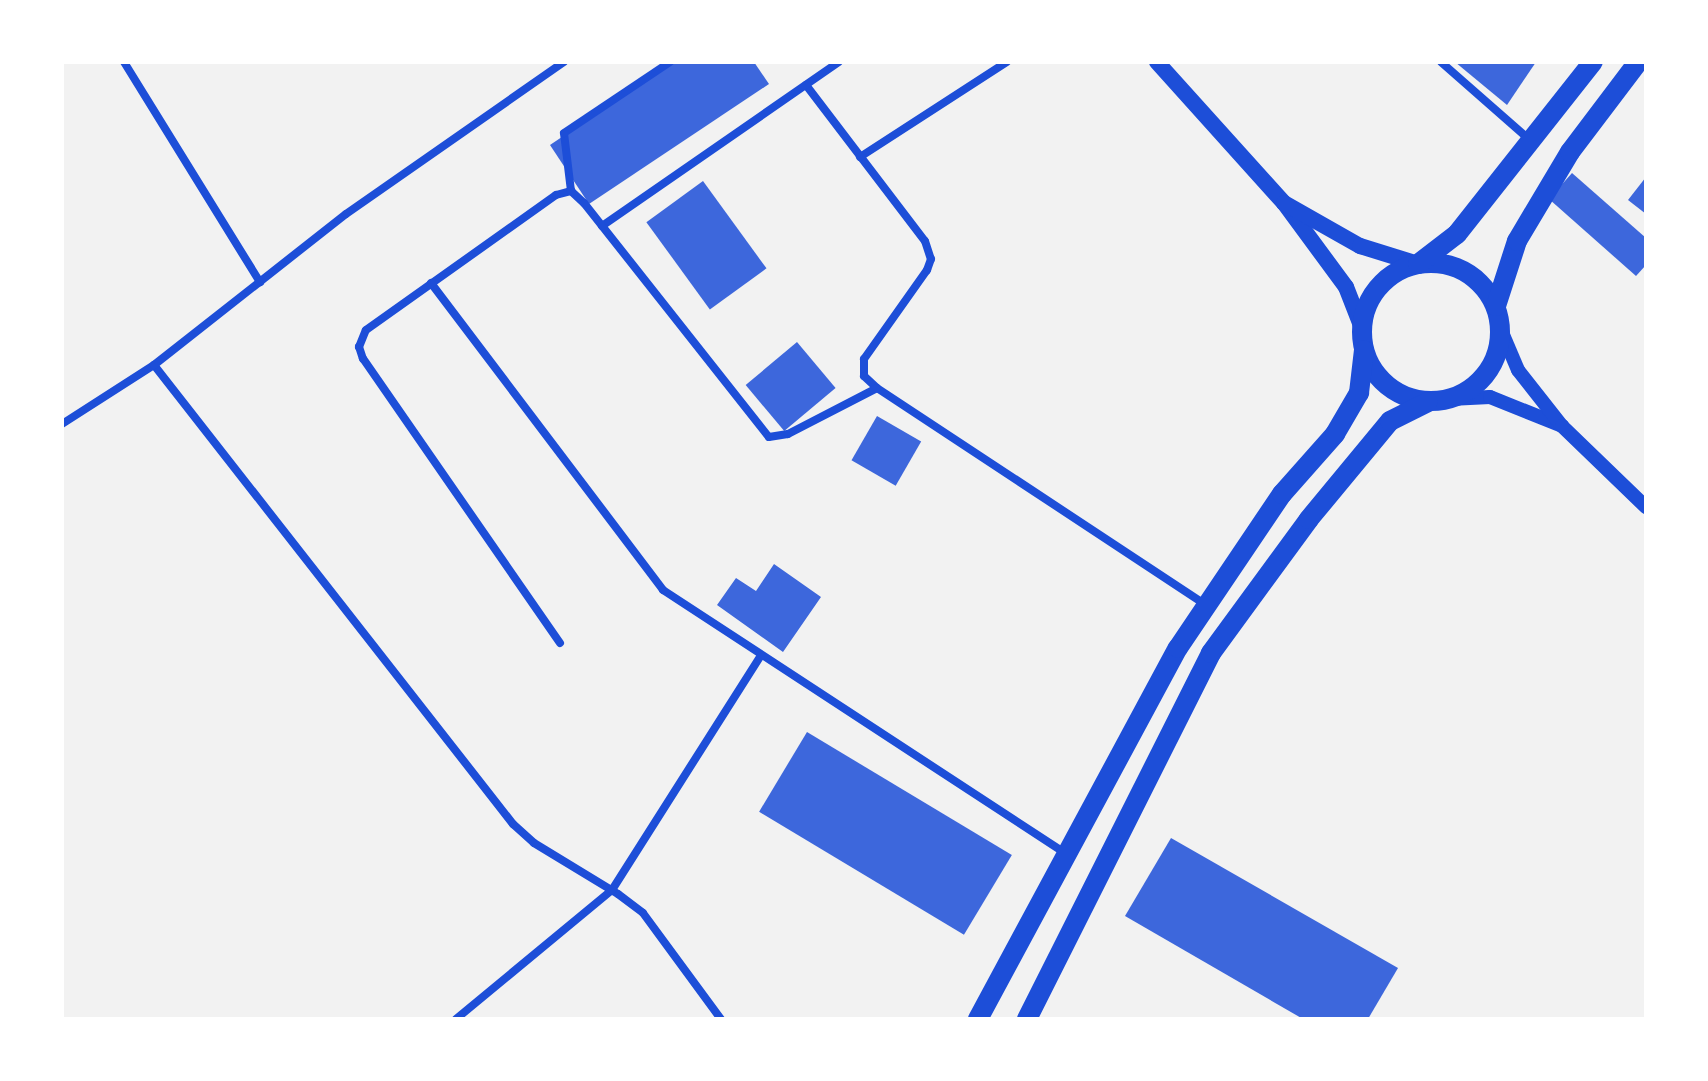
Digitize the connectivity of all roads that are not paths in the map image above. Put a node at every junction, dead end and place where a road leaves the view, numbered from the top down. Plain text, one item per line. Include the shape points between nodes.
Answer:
1 (124, 62) edge
2 (564, 62) edge
3 (670, 62) edge
4 (839, 62) edge
5 (1007, 62) edge
6 (1157, 62) edge
7 (1441, 62) edge
8 (1593, 62) edge
9 (1638, 62) edge
10 (806, 85) junction
11 (1532, 142) junction
12 (860, 157) junction
13 (571, 191) junction
14 (1284, 203) junction
15 (602, 226) junction
16 (1418, 264) junction
17 (260, 282) junction
18 (431, 283) junction
19 (1496, 306) junction
20 (1362, 328) junction
21 (1501, 330) junction
22 (1364, 350) junction
23 (154, 365) junction
24 (877, 388) junction
25 (1450, 399) junction
26 (1428, 402) junction
27 (62, 424) edge
28 (1562, 426) junction
29 (1646, 507) edge
30 (1207, 606) junction
31 (560, 643) dead end
32 (761, 655) junction
33 (1066, 854) junction
34 (612, 890) junction
35 (456, 1019) edge
36 (721, 1019) edge
37 (978, 1019) edge
38 (1027, 1019) edge

1 - 17 street
2 - 17 street via 356,207
3 - 13 street via 564,133
4 - 10 street
5 - 12 street
6 - 14 main road
7 - 11 street
8 - 11 main road
9 - 19 main road via 1570,152 1517,241
10 - 12 street
10 - 15 street
11 - 16 main road via 1457,234
12 - 24 street via 925,241 931,259 864,359 864,376
13 - 15 street
13 - 18 street via 556,195
14 - 16 main road via 1360,246
14 - 20 main road via 1346,287
15 - 24 street via 769,437 788,434
16 - 19 main road via 1443,263 1465,271 1484,286
16 - 20 main road via 1378,288
17 - 23 street
18 - 31 street via 366,330 359,347 363,359
18 - 32 street via 656,582
19 - 21 main road
20 - 22 main road
21 - 25 main road via 1498,354 1486,375
21 - 28 street via 1518,370
22 - 26 main road via 1388,387
22 - 30 main road via 1359,393 1335,434 1282,494
23 - 27 street
23 - 34 street via 513,824 534,843
24 - 30 street
25 - 26 main road
25 - 28 street via 1490,397
26 - 38 main road via 1390,421 1309,519 1211,653
28 - 29 street
30 - 33 main road via 1178,648
32 - 33 street
32 - 34 street
33 - 37 main road
34 - 35 street
34 - 36 street via 643,913

